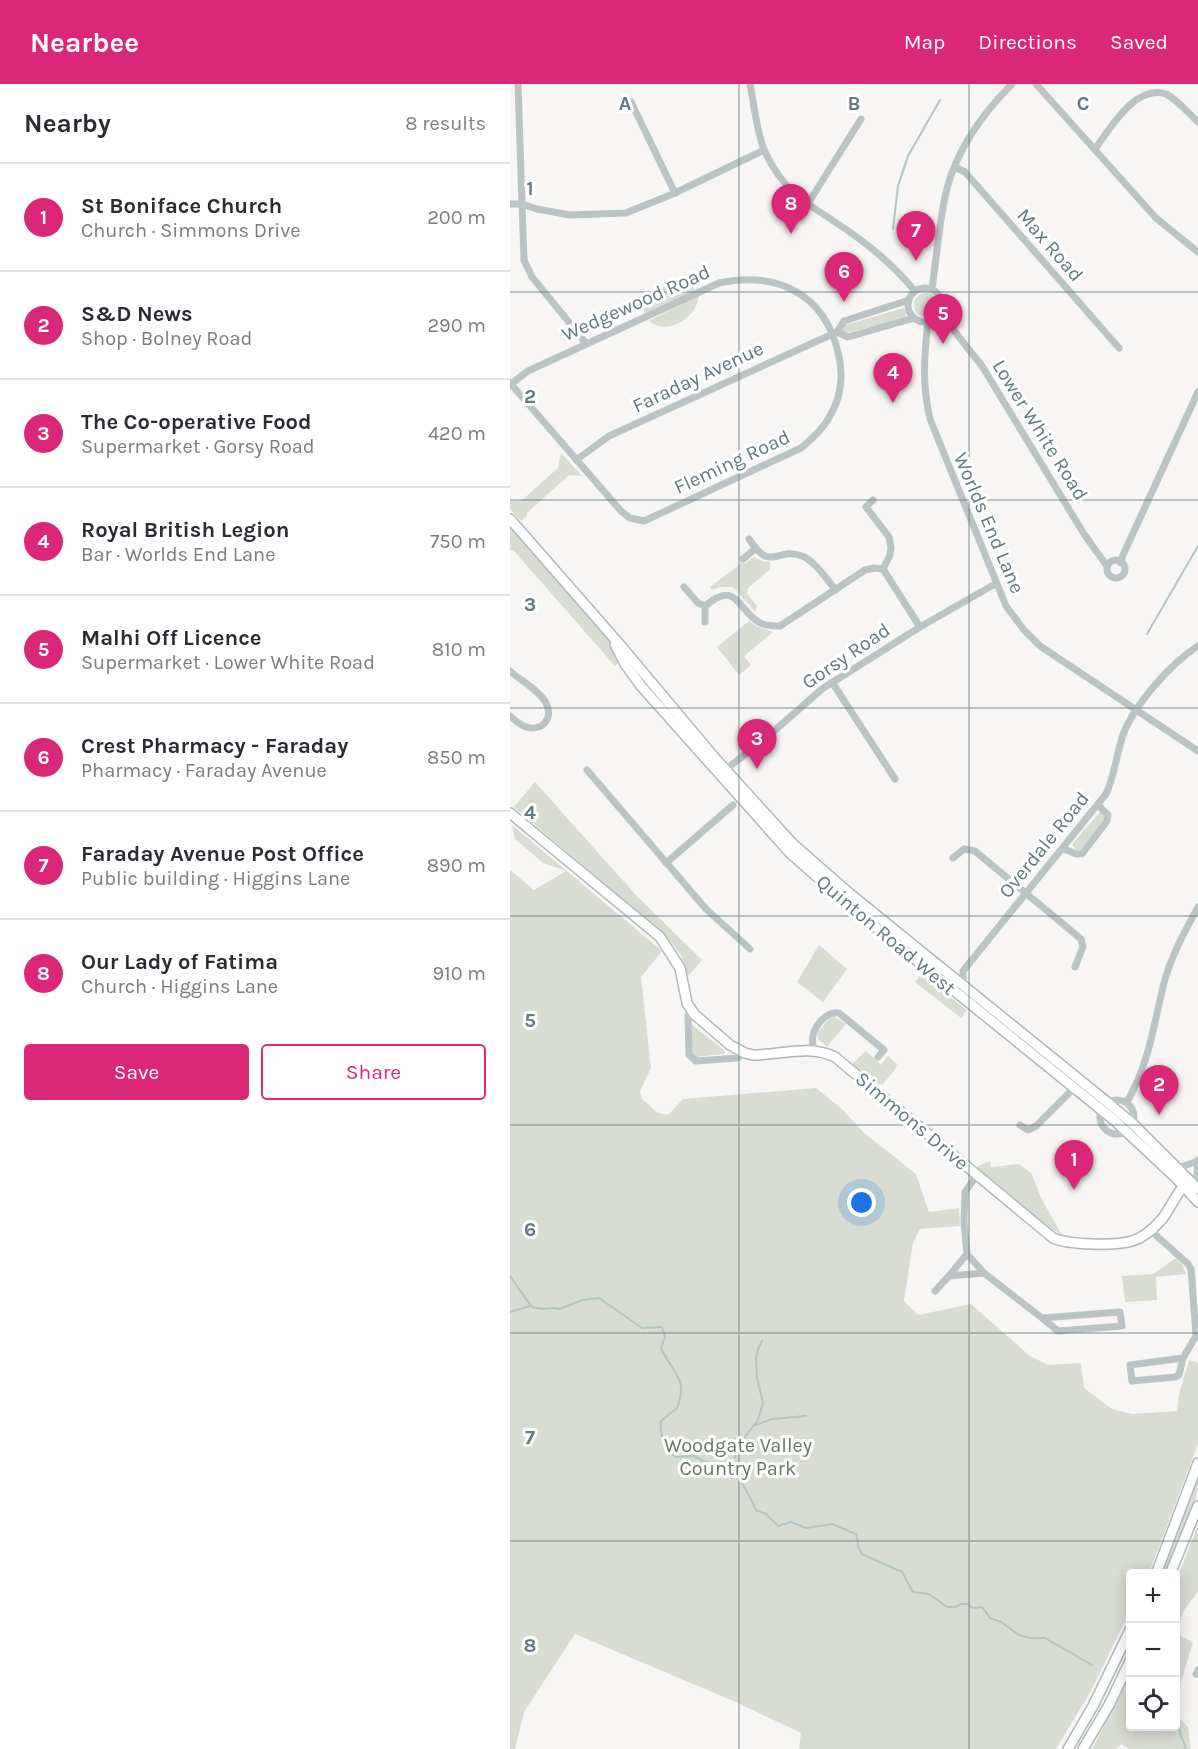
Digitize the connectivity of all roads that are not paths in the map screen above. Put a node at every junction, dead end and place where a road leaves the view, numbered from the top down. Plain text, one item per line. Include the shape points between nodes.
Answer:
1 (518, 84) edge
2 (750, 84) edge
3 (1012, 84) edge
4 (1036, 84) edge
5 (631, 102) dead end
6 (861, 119) dead end
7 (1198, 122) edge
8 (1095, 149) junction
9 (764, 150) junction
10 (955, 167) junction
11 (675, 193) junction
12 (510, 204) edge
13 (522, 204) junction
14 (807, 205) junction
15 (1198, 252) edge
16 (932, 288) junction
17 (915, 291) junction
18 (909, 300) junction
19 (940, 313) junction
20 (914, 318) junction
21 (928, 322) junction
22 (836, 333) junction
23 (586, 343) junction
24 (1119, 348) dead end
25 (510, 384) edge
26 (1198, 392) edge
27 (576, 460) junction
28 (873, 500) dead end
29 (510, 519) edge
30 (748, 539) dead end
31 (755, 549) junction
32 (743, 559) dead end
33 (1121, 562) junction
34 (1107, 566) junction
35 (883, 569) junction
36 (995, 584) junction
37 (684, 587) dead end
38 (836, 590) junction
39 (705, 606) junction
40 (705, 622) dead end
41 (920, 627) junction
42 (610, 634) junction
43 (1198, 646) edge
44 (510, 671) edge
45 (832, 682) junction
46 (1138, 711) junction
47 (510, 716) edge
48 (1198, 752) edge
49 (586, 770) dead end
50 (726, 770) junction
51 (895, 779) dead end
52 (726, 783) junction
53 (733, 791) junction
54 (746, 793) junction
55 (733, 805) junction
56 (1099, 806) junction
57 (750, 809) junction
58 (510, 813) edge
59 (1064, 849) junction
60 (952, 858) dead end
61 (666, 863) junction
62 (1025, 894) junction
63 (1198, 907) edge
64 (750, 948) dead end
65 (1075, 967) dead end
66 (963, 971) junction
67 (944, 978) junction
68 (960, 990) junction
69 (690, 1008) junction
70 (813, 1051) junction
71 (745, 1053) junction
72 (878, 1057) dead end
73 (1074, 1088) junction
74 (1126, 1102) junction
75 (1104, 1105) junction
76 (1020, 1125) dead end
77 (1130, 1128) junction
78 (1198, 1160) edge
79 (1178, 1168) junction
80 (977, 1174) junction
81 (1191, 1185) edge
82 (1198, 1202) edge
83 (1150, 1230) junction
84 (967, 1254) junction
85 (984, 1273) junction
86 (949, 1276) junction
87 (934, 1291) dead end
88 (1042, 1318) junction
89 (1183, 1358) junction
90 (1198, 1463) edge
91 (1198, 1506) edge
92 (1158, 1569) edge
93 (1172, 1569) edge
94 (1126, 1640) edge
95 (1126, 1671) edge
96 (1068, 1749) edge
97 (1083, 1749) edge

1 - 13 street
2 - 9 street
3 - 10 street via 977,124
4 - 8 street
5 - 11 street
6 - 14 street
7 - 8 street via 1167,95 1149,92 1130,102
8 - 15 street via 1156,218
9 - 11 street
9 - 14 street via 780,179
10 - 16 street via 947,188
10 - 24 street, Max Road via 965,172
11 - 13 street via 627,213 570,215
12 - 13 street
13 - 23 street via 524,260 532,277
14 - 17 street via 864,243
16 - 17 street
16 - 19 street via 941,297
17 - 18 street
18 - 20 street
18 - 22 street, Faraday Avenue via 844,321
19 - 21 street
19 - 34 street, Lower White Road via 982,366
20 - 21 street
20 - 22 street, Faraday Avenue via 848,337
21 - 36 street, Worlds End Lane via 923,367 930,419
22 - 23 street, Wedgewood Road via 797,292 770,280 751,279 719,283
22 - 27 street, Faraday Avenue via 609,436
22 - 27 street, Fleming Road via 839,394 828,420 801,448 644,521 621,511
23 - 25 street, Wedgewood Road
25 - 27 street, Fleming Road
26 - 33 street
28 - 35 street via 866,507 889,537 891,547
29 - 42 street, Quinton Road West
30 - 31 street
31 - 32 street
31 - 38 street via 765,557 790,554 810,560
33 - 34 street via 1113,561
33 - 34 street via 1124,570 1119,577 1109,574
35 - 38 street via 865,570
35 - 41 street
36 - 41 street, Gorsy Road
36 - 46 street, Worlds End Lane via 1011,613 1040,646
37 - 39 street
38 - 39 street via 780,626 758,622 735,598 726,595 715,597
39 - 40 street
41 - 45 street, Gorsy Road
42 - 50 street, Quinton Road West
42 - 52 street, Quinton Road West via 641,686
43 - 46 street, Overdale Road via 1172,666
44 - 47 street via 543,698 549,716 534,729 523,727
45 - 50 street, Gorsy Road
45 - 51 street
46 - 48 street, Worlds End Lane
46 - 56 street, Overdale Road via 1124,734 1112,782
49 - 61 street
50 - 52 street via 722,773
50 - 54 street, Quinton Road West
52 - 53 street, Quinton Road West
53 - 55 street
53 - 57 street, Quinton Road West
54 - 57 street via 753,806
54 - 67 street, Quinton Road West via 793,844
55 - 57 street
55 - 61 street
56 - 59 street, Overdale Road
56 - 59 street via 1108,815 1107,821 1082,854
57 - 67 street, Quinton Road West via 822,882
58 - 69 street, Simmons Drive via 660,937 680,968
59 - 62 street, Overdale Road
60 - 62 street via 964,849 975,851
61 - 64 street via 706,909
62 - 65 street via 1081,939 1083,947
62 - 66 street, Overdale Road
63 - 74 street via 1173,959 1147,1058
66 - 67 street
66 - 68 street
67 - 68 street, Quinton Road West
68 - 73 street, Quinton Road West
68 - 75 street, Quinton Road West
69 - 71 street via 730,1045
69 - 71 street, Simmons Drive via 688,1055 696,1061 737,1058
70 - 71 street, Simmons Drive
70 - 72 street via 813,1033 832,1012 884,1050
70 - 80 street, Simmons Drive via 828,1053 842,1062
73 - 75 street, Quinton Road West
73 - 76 street via 1036,1126 1028,1130
74 - 75 street via 1117,1099
74 - 77 street via 1134,1116
75 - 77 street, Quinton Road West
75 - 77 street via 1099,1115 1104,1129 1115,1134
77 - 79 street, Quinton Road West
77 - 81 street, Quinton Road West
78 - 79 street
78 - 81 street
79 - 81 street, Quinton Road West
80 - 83 street, Simmons Drive via 1046,1233 1061,1241 1131,1241
80 - 84 street via 965,1192
81 - 82 street, Quinton Road West
81 - 83 street
83 - 89 street via 1191,1269 1196,1336
84 - 85 street
84 - 86 street
85 - 86 street
85 - 88 street
86 - 87 street
88 - 88 street via 1120,1312 1122,1326 1058,1331
89 - 89 street via 1130,1365 1132,1382 1175,1377
90 - 92 street
91 - 93 street
94 - 96 street
95 - 97 street

